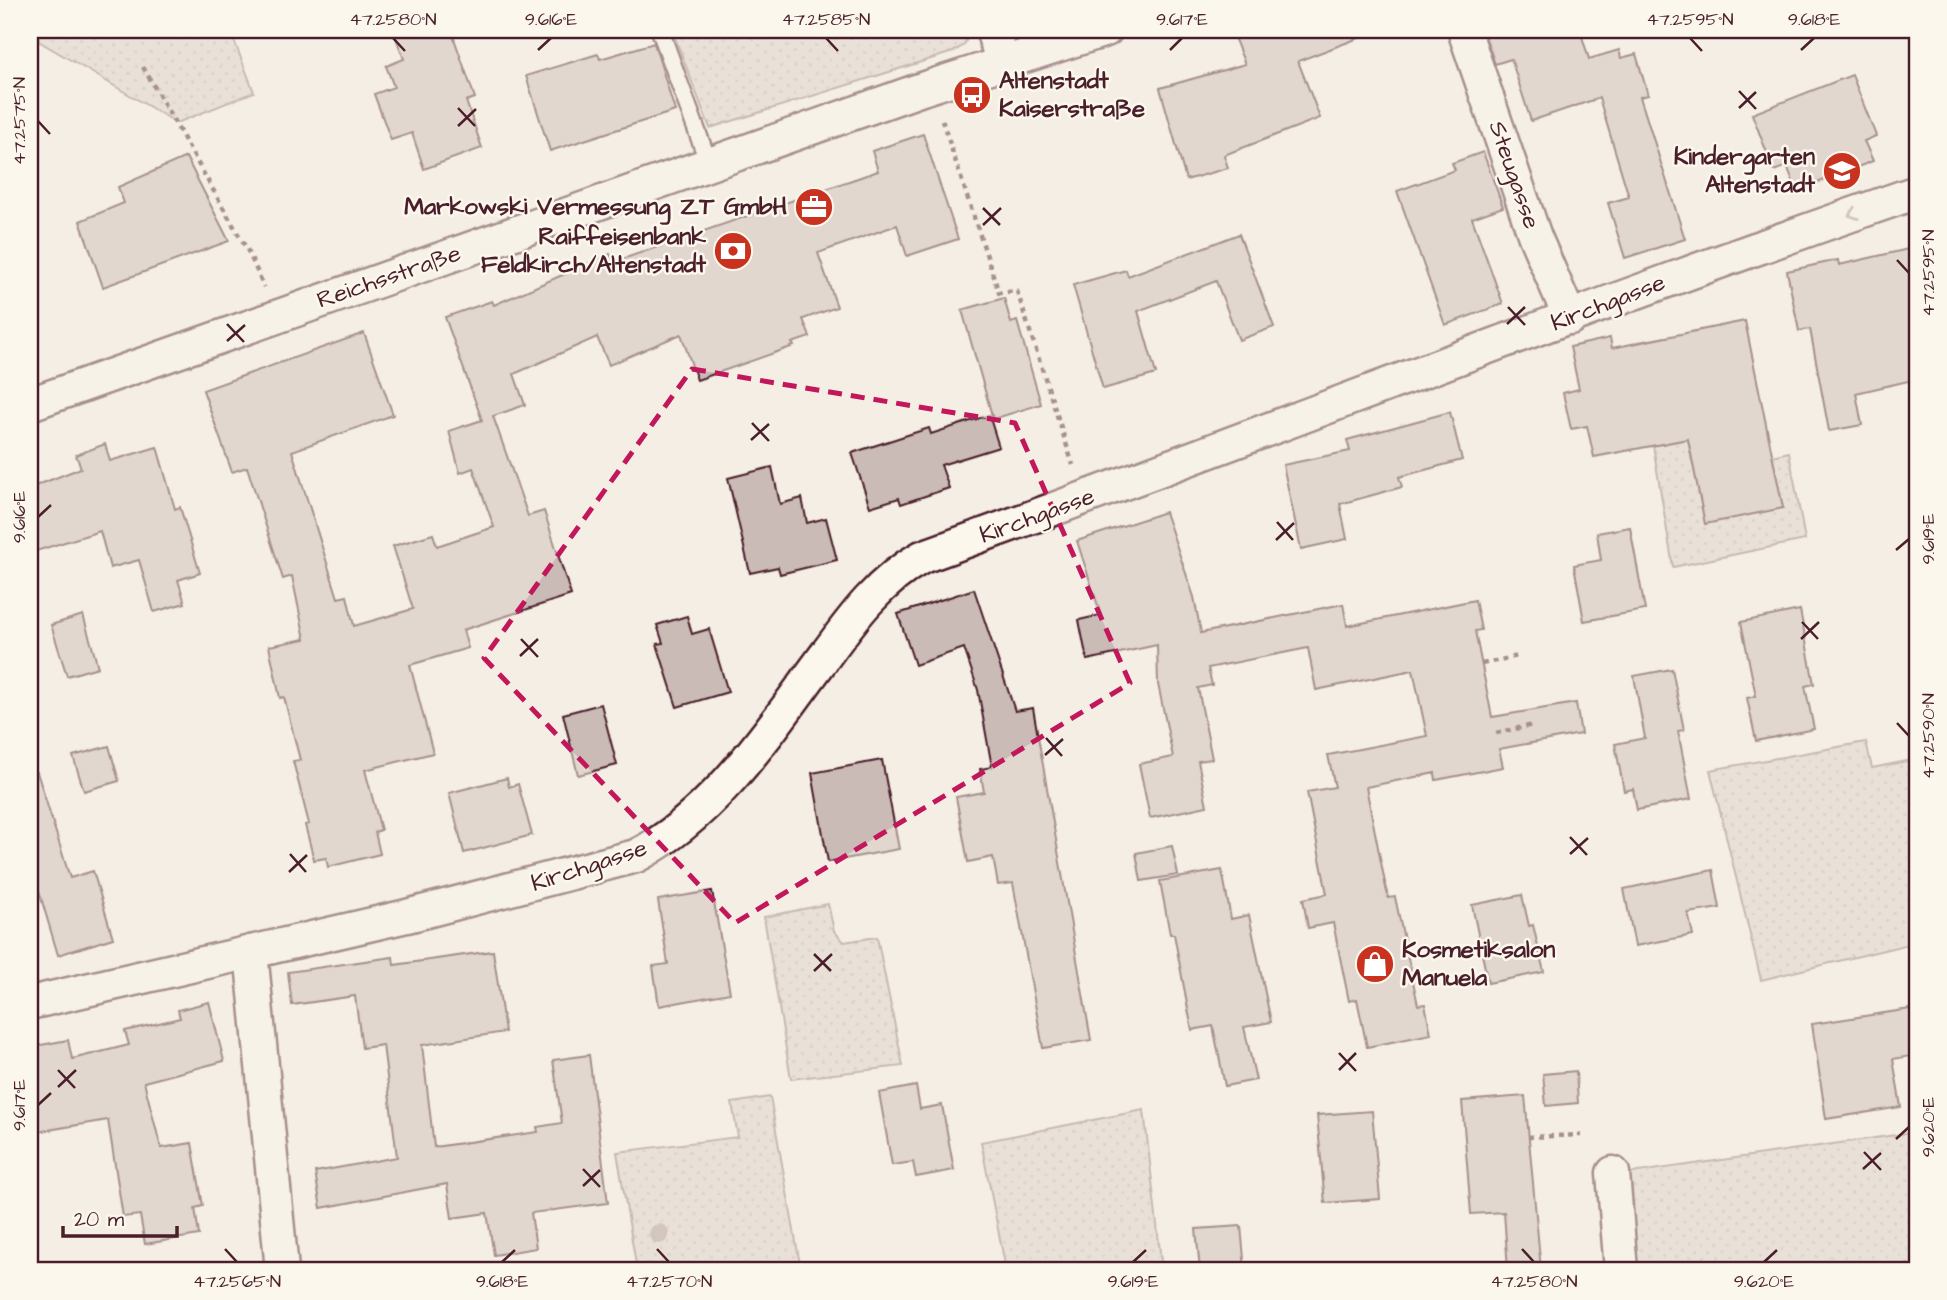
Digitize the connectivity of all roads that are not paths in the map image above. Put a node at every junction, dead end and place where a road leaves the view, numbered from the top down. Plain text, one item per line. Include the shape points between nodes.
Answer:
1 (660, 30) edge
2 (992, 30) edge
3 (1106, 30) edge
4 (1464, 30) edge
5 (1003, 62) junction
6 (709, 164) junction
7 (1917, 192) edge
8 (1570, 318) junction
9 (30, 404) edge
10 (251, 952) junction
11 (30, 1003) edge
12 (1613, 1173) dead end
13 (282, 1270) edge
14 (1621, 1270) edge

1 - 6 lane
2 - 5 street
3 - 5 street, Reichsstraße
4 - 8 street, Steugasse via 1535,237
5 - 6 street, Reichsstraße
6 - 9 street, Reichsstraße
7 -> 8 street, Kirchgasse
8 - 10 street, Kirchgasse via 922,557 900,569 866,601 717,792 645,852 568,876
10 - 11 street, Kirchgasse
10 - 13 street
12 - 14 street

